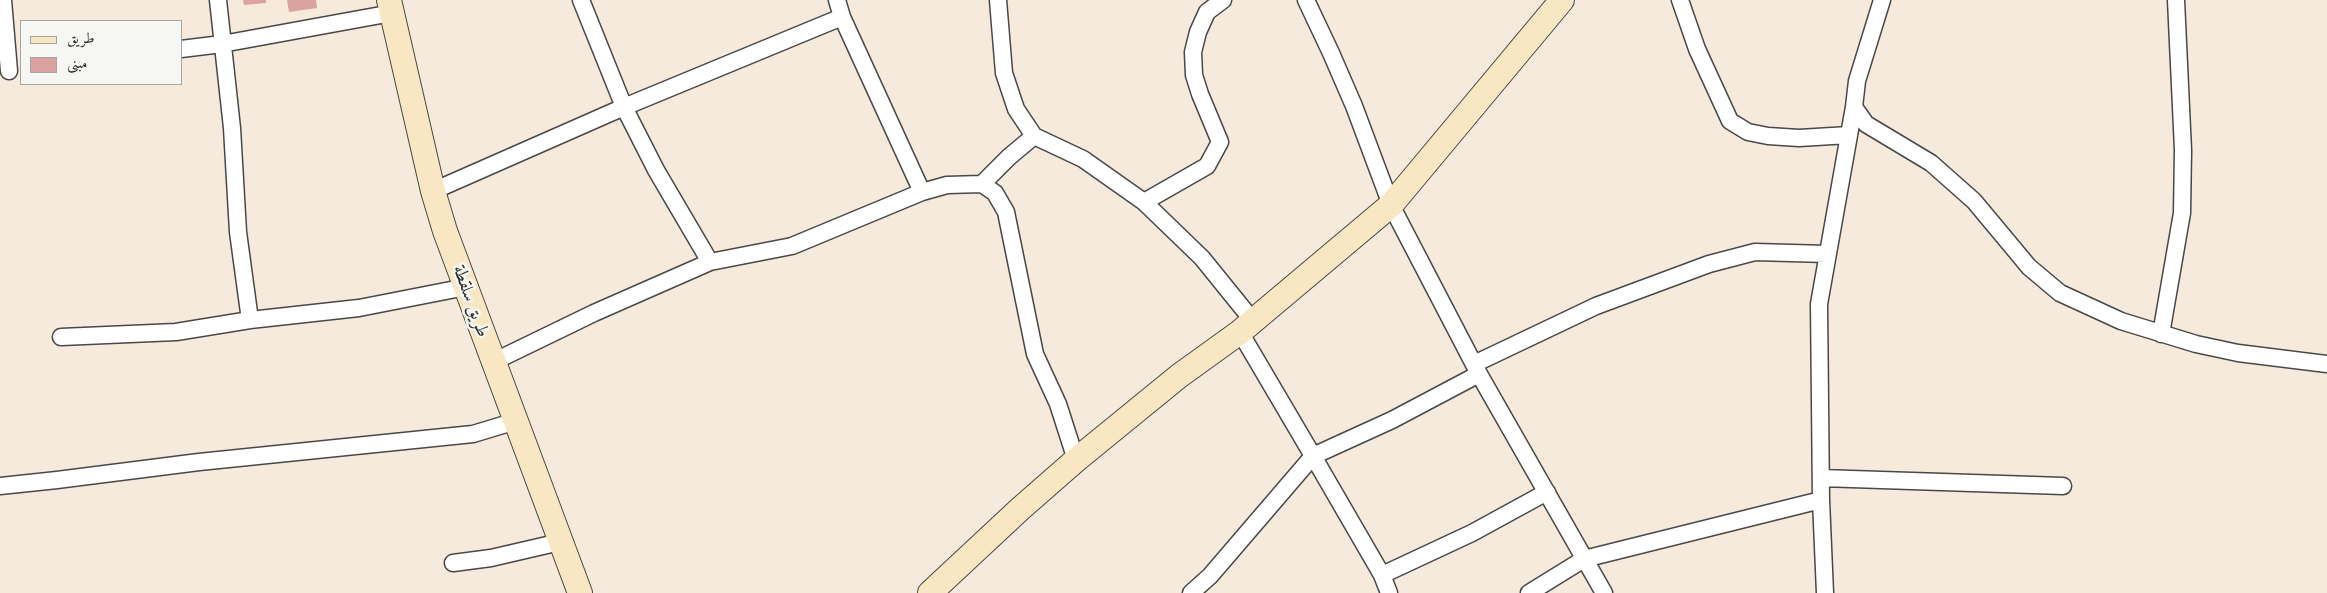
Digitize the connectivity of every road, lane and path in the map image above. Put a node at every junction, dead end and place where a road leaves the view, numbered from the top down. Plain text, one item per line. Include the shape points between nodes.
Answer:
1 (3, 0) edge
2 (218, 0) edge
3 (581, 0) edge
4 (837, 0) edge
5 (998, 0) edge
6 (1223, 0) edge
7 (1306, 0) edge
8 (1562, 0) edge
9 (1680, 0) edge
10 (1882, 0) edge
11 (2176, 0) edge
12 (390, 6) edge
13 (842, 17) junction
14 (222, 44) junction
15 (182, 49) edge
16 (10, 71) edge
17 (624, 107) junction
18 (1854, 107) junction
19 (1849, 135) junction
20 (1034, 136) junction
21 (982, 184) junction
22 (433, 192) junction
23 (922, 192) junction
24 (1144, 202) junction
25 (1391, 205) junction
26 (1828, 254) junction
27 (710, 262) junction
28 (466, 287) junction
29 (250, 320) junction
30 (1247, 327) junction
31 (2161, 334) junction
32 (61, 337) dead end
33 (493, 362) junction
34 (2327, 364) edge
35 (1477, 369) junction
36 (516, 422) junction
37 (1313, 456) junction
38 (1076, 460) junction
39 (1821, 478) junction
40 (0, 486) edge
41 (2063, 486) dead end
42 (1546, 492) junction
43 (1821, 500) junction
44 (560, 542) junction
45 (1584, 559) junction
46 (453, 563) dead end
47 (1382, 575) junction
48 (580, 593) edge
49 (930, 593) edge
50 (1191, 593) edge
51 (1389, 593) edge
52 (1529, 593) edge
53 (1604, 593) edge
54 (1825, 593) edge

1 - 16 street
2 - 14 street
3 - 17 street
4 - 13 street
5 - 20 street via 1004,73 1016,109
6 - 24 street via 1207,12 1193,52 1194,75 1220,142 1207,166
7 - 25 street via 1350,97
8 - 25 street
9 - 19 street via 1697,49 1730,121 1748,132 1768,136
10 - 18 street via 1857,81
11 - 31 street via 2183,150 2182,213
12 - 14 street
12 - 22 street, طريق سلقطة
13 - 17 street
13 - 23 street
14 - 15 street
14 - 29 street via 232,128 238,232
17 - 22 street
17 - 27 street via 656,170
18 - 19 street
18 - 31 street via 1866,124 1931,162 1974,201 2029,267 2060,293 2113,318
19 - 26 street
20 - 21 street
20 - 24 street via 1083,159
21 - 23 street via 947,185
21 - 38 street via 995,193 1006,212 1035,354 1058,404
22 - 28 street, طريق سلقطة
23 - 27 street via 792,246
24 - 30 street via 1202,258
25 - 30 street
25 - 35 street
26 - 35 street via 1755,252 1710,264 1596,306
26 - 39 street via 1819,304
27 - 33 street
28 - 29 street via 359,308
28 - 33 street, طريق سلقطة
29 - 32 street via 176,332
30 - 37 street
30 - 38 street
31 - 34 street via 2238,353
33 - 36 street, طريق سلقطة
35 - 37 street via 1392,420
35 - 42 street
36 - 40 street via 473,434
36 - 44 street, طريق سلقطة
37 - 47 street
37 - 50 street via 1210,576
38 - 49 street
39 - 41 street
39 - 43 street
42 - 45 street
42 - 47 street via 1472,533
43 - 45 street
43 - 54 street
44 - 46 street
44 - 48 street, طريق سلقطة
45 - 52 street
45 - 53 street
47 - 51 street

